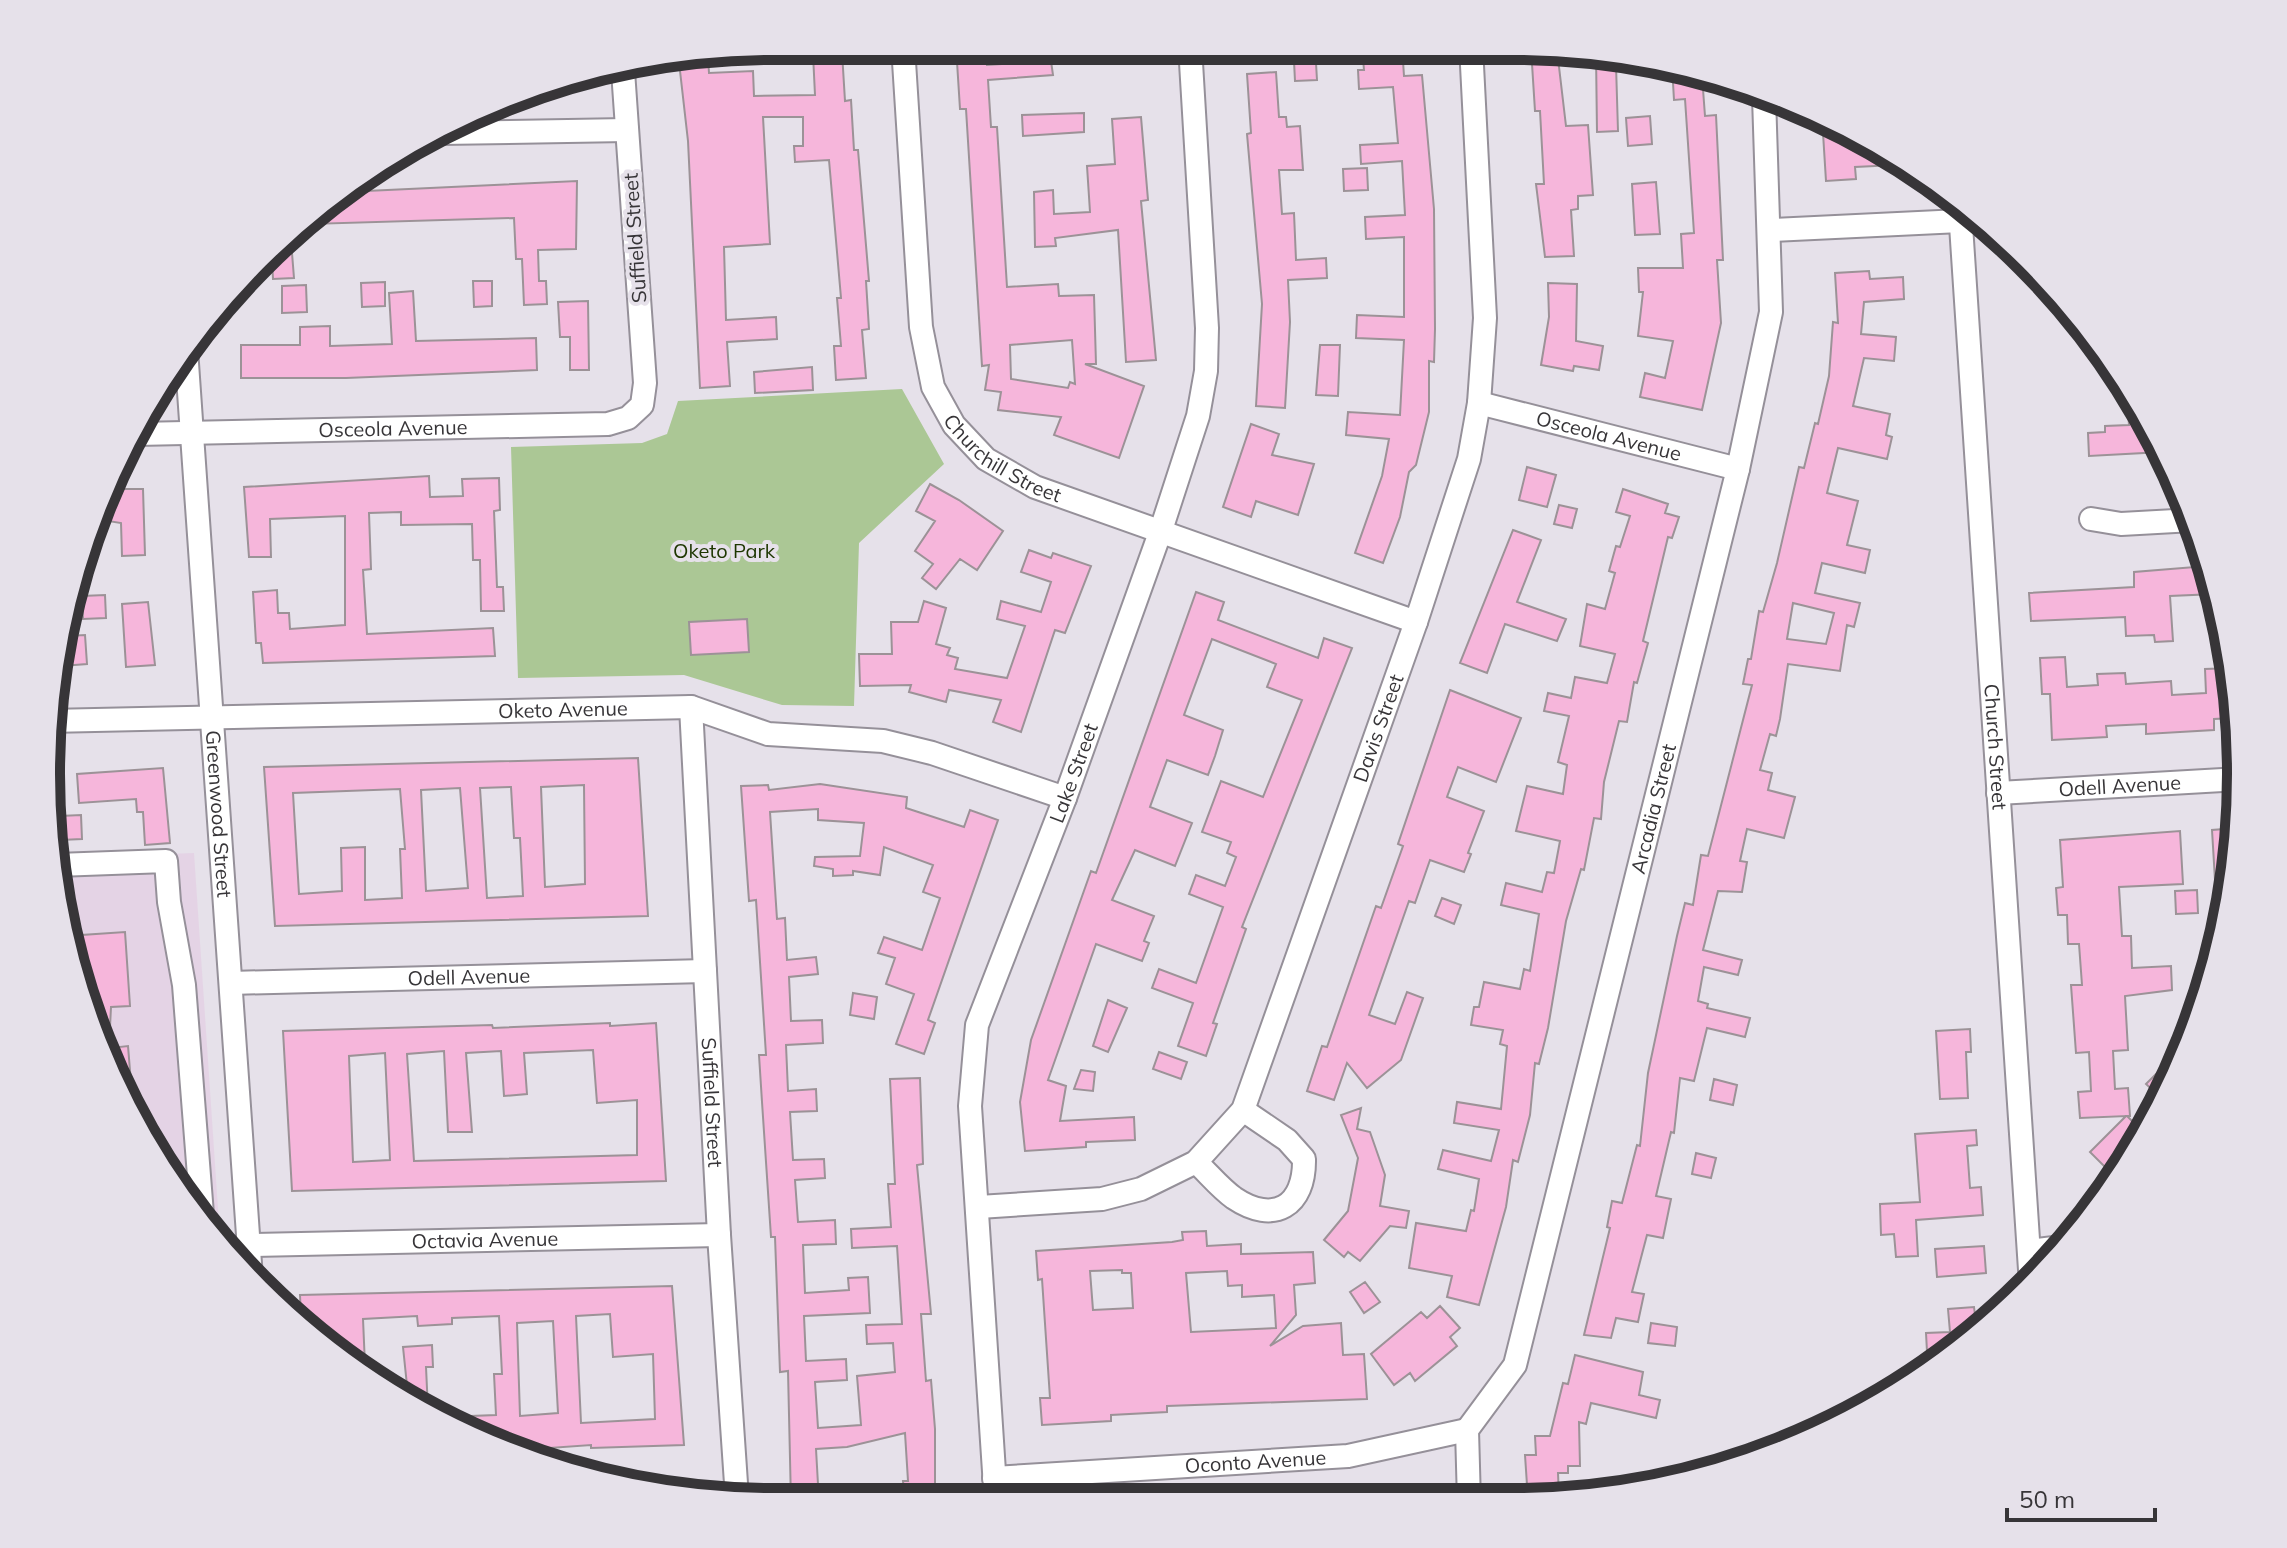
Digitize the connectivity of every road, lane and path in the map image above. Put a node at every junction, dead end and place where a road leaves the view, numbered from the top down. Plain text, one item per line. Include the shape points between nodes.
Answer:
1 (904, 60) edge
2 (1191, 60) edge
3 (1472, 60) edge
4 (623, 77) edge
5 (1764, 106) edge
6 (627, 130) junction
7 (461, 133) edge
8 (1961, 218) edge
9 (1966, 223) edge
10 (1771, 230) junction
11 (187, 367) edge
12 (1479, 403) junction
13 (642, 405) joint
14 (192, 432) junction
15 (147, 434) edge
16 (1738, 469) junction
17 (2091, 519) dead end
18 (2180, 521) edge
19 (1161, 530) junction
20 (1416, 622) junction
21 (691, 707) junction
22 (211, 718) junction
23 (63, 721) edge
24 (2227, 780) edge
25 (1998, 793) junction
26 (1065, 798) junction
27 (66, 865) edge
28 (705, 971) junction
29 (231, 983) junction
30 (1243, 1110) junction
31 (1196, 1162) junction
32 (201, 1199) edge
33 (979, 1207) junction
34 (719, 1235) junction
35 (249, 1245) junction
36 (2046, 1249) edge
37 (2029, 1251) junction
38 (250, 1259) edge
39 (2030, 1266) edge
40 (1467, 1430) junction
41 (994, 1478) junction
42 (736, 1486) edge
43 (995, 1488) edge
44 (1469, 1488) edge

1 - 19 street, Churchill Street via 921,327 940,400 954,425 1008,475
2 - 19 street, Lake Street via 1206,371 1198,416
3 - 12 street, Davis Street via 1485,318
4 - 6 street, Suffield Street
5 - 10 street, Arcadia Street
6 - 7 street
6 - 13 street, Suffield Street via 645,383
8 - 10 street
9 - 25 street, Church Street
10 - 16 street, Arcadia Street via 1771,312
11 - 14 street, Greenwood Street
12 - 16 street, Osceola Avenue
12 - 20 street, Davis Street via 1469,459
13 - 14 street, Osceola Avenue via 628,418 608,424
14 - 15 street, Osceola Avenue
14 - 22 street, Greenwood Street
16 - 40 street, Arcadia Street via 1515,1365
17 - 18 street via 2121,524
19 - 20 street, Churchill Street
19 - 26 street, Lake Street
20 - 30 street, Davis Street
21 - 22 street, Oketo Avenue
21 - 26 street, Oketo Avenue via 768,734 883,741 920,750
21 - 28 street, Suffield Street
22 - 23 street, Oketo Avenue
22 - 29 street, Greenwood Street
24 - 25 street, Odell Avenue
25 - 37 street, Church Street
26 - 33 street, Lake Street via 977,1025 970,1106
27 - 32 street via 166,861 184,985
28 - 29 street, Odell Avenue
28 - 34 street, Suffield Street
29 - 35 street, Greenwood Street
30 - 31 street, Davis Street
30 - 31 street via 1287,1140 1304,1159 1305,1183 1296,1200 1276,1209 1250,1207
31 - 33 street, Davis Street via 1141,1189 1102,1199
33 - 41 street, Lake Street
34 - 35 street, Octavia Avenue
34 - 42 street, Suffield Street
35 - 38 street, Greenwood Street
36 - 37 street
37 - 39 street, Church Street
40 - 41 street, Oconto Avenue via 1348,1456
40 - 44 street
41 - 43 street, Lake Street

